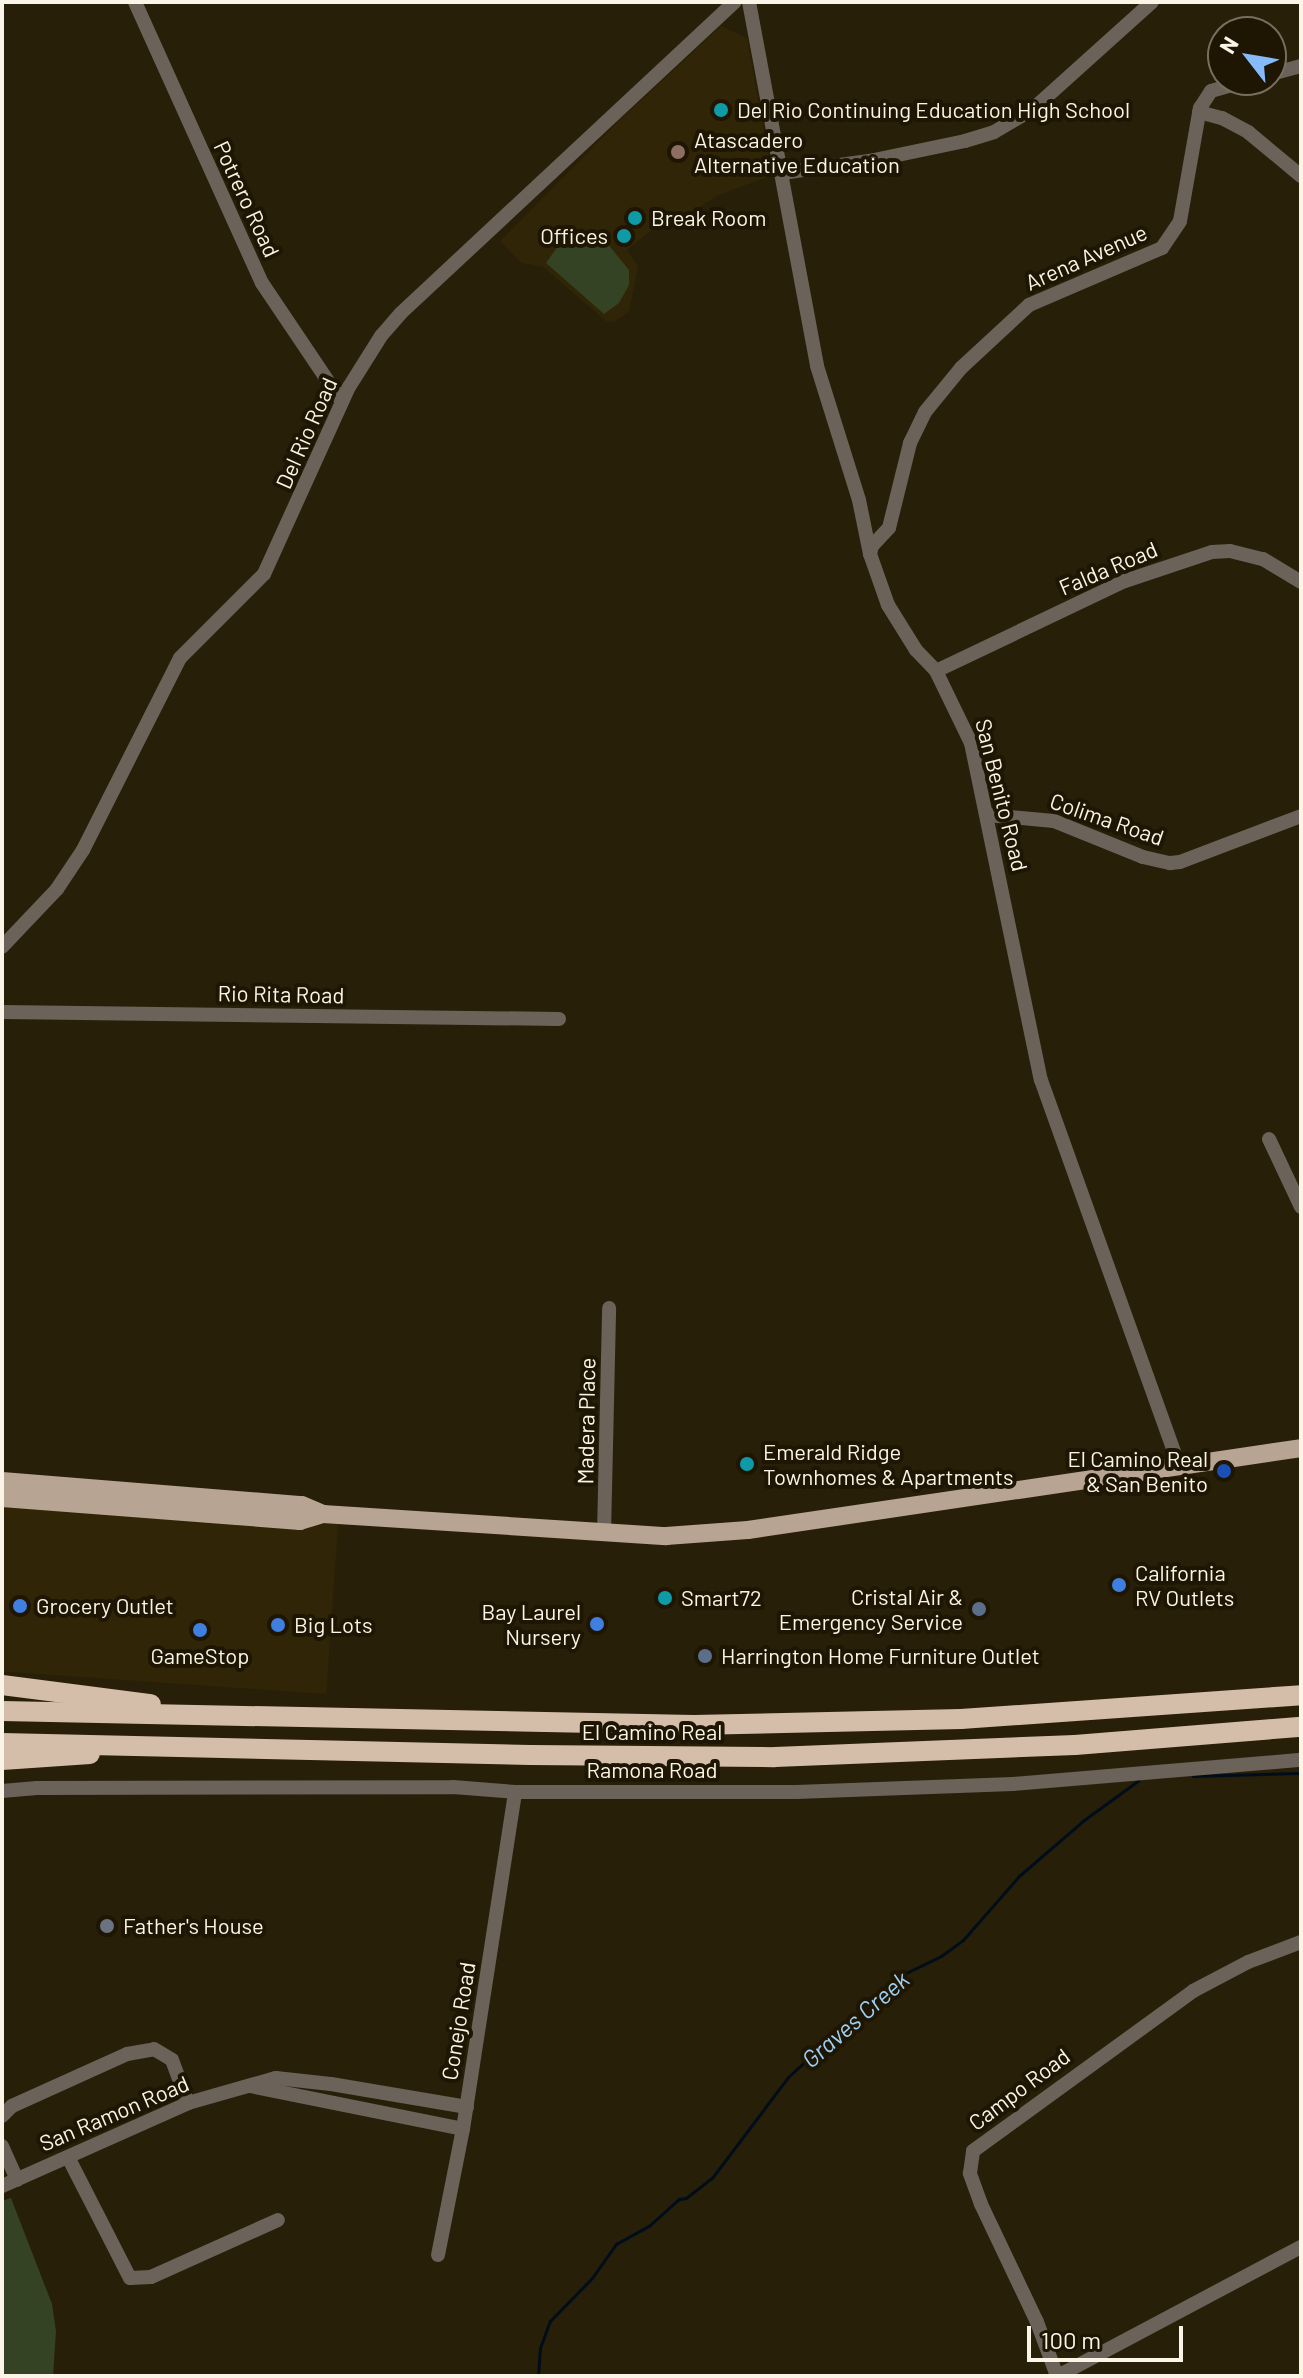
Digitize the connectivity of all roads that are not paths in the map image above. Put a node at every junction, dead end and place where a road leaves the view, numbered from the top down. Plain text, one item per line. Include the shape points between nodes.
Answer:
1 (135, 2) edge
2 (735, 2) edge
3 (749, 2) edge
4 (1152, 2) edge
5 (1208, 96) edge
6 (1199, 112) junction
7 (782, 173) junction
8 (1301, 176) edge
9 (342, 402) junction
10 (870, 554) junction
11 (1301, 582) edge
12 (936, 671) junction
13 (987, 815) junction
14 (1301, 816) edge
15 (2, 947) edge
16 (2, 1012) edge
17 (559, 1019) dead end
18 (1269, 1139) dead end
19 (1301, 1207) edge
20 (609, 1308) dead end
21 (1301, 1448) edge
22 (1179, 1466) junction
23 (2, 1481) edge
24 (2, 1498) edge
25 (323, 1514) junction
26 (604, 1534) junction
27 (2, 1685) edge
28 (1301, 1695) edge
29 (2, 1711) edge
30 (242, 1716) junction
31 (1301, 1727) edge
32 (2, 1743) edge
33 (137, 1746) junction
34 (2, 1760) edge
35 (1301, 1760) edge
36 (2, 1791) edge
37 (515, 1792) junction
38 (1301, 1942) edge
39 (246, 2085) junction
40 (188, 2103) junction
41 (467, 2107) junction
42 (2, 2116) edge
43 (463, 2129) junction
44 (2, 2146) edge
45 (68, 2157) junction
46 (17, 2180) junction
47 (2, 2186) edge
48 (278, 2220) dead end
49 (1301, 2247) edge
50 (438, 2255) dead end
51 (1058, 2376) edge

1 - 9 street, Potrero Road via 262,283
2 - 9 street, Del Rio Road via 401,313
3 - 7 street, San Benito Road
4 - 7 street via 1033,109 994,132 874,160
5 - 6 street
6 - 8 street via 1238,126
6 - 10 street, Arena Avenue via 1174,234 1143,259 1029,305 961,368 915,428 889,528
7 - 10 street, San Benito Road via 817,366 859,500
9 - 15 street, Del Rio Road via 264,574 180,658 83,850 57,889
10 - 12 street, San Benito Road via 888,605
11 - 12 street, Falda Road via 1263,559 1212,552 1125,581
12 - 13 street, San Benito Road via 971,743
13 - 14 street, Colima Road via 1054,821 1170,863
13 - 22 street, San Benito Road via 1041,1080
16 - 17 street, Rio Rita Road
18 - 19 street
20 - 26 street, Madera Place
21 - 22 main road
22 - 26 main road via 748,1530
23 - 25 main road via 302,1505
24 - 25 main road via 300,1521
25 - 26 main road
27 - 30 highway
28 - 30 highway, El Camino Real via 855,1723
29 - 30 highway, El Camino Real
31 - 33 highway, El Camino Real via 1075,1745 775,1757
32 - 33 highway, El Camino Real
33 - 34 highway via 62,1758
35 - 37 street, Ramona Road via 968,1785 796,1792
36 - 37 street, Ramona Road via 453,1787
37 - 41 street, Conejo Road
38 - 51 street, Campo Road via 1193,1991 973,2151 970,2173 981,2204
39 - 40 street, San Ramon Road
39 - 41 street, San Ramon Road via 276,2078
39 - 43 street
40 - 42 street via 172,2060 154,2049 127,2054 12,2106
40 - 45 street, San Ramon Road
41 - 43 street, Conejo Road
43 - 50 street, Conejo Road
44 - 46 street
45 - 46 street, San Ramon Road
45 - 48 street via 130,2278 151,2277
46 - 47 street, San Ramon Road
49 - 51 street

